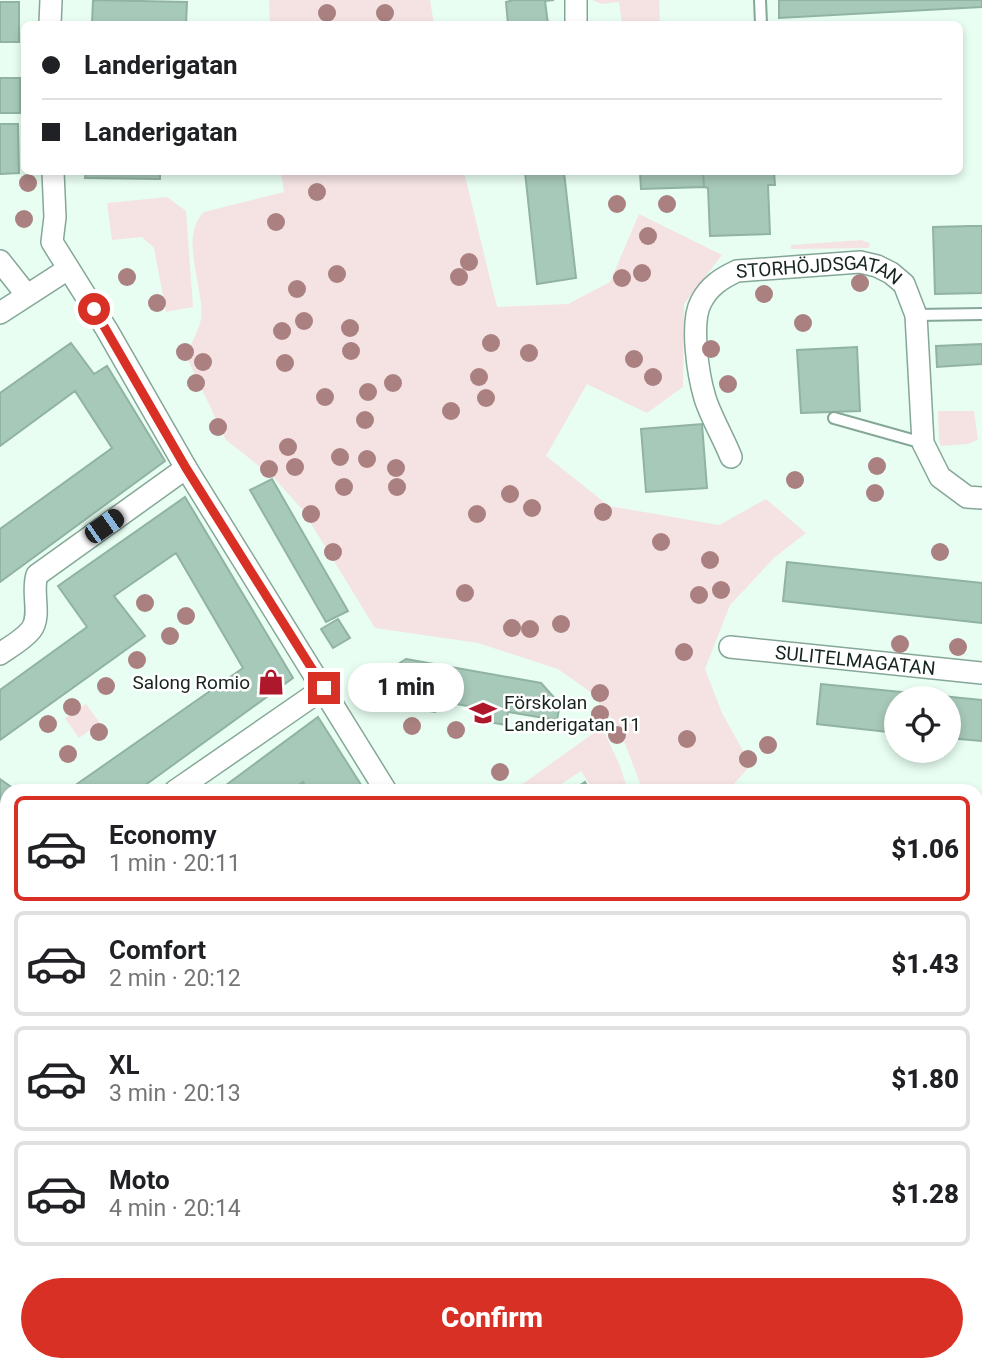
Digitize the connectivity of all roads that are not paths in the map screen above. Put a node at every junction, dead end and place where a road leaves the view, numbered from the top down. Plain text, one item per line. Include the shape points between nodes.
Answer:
1 (51, 0) edge
2 (576, 0) edge
3 (761, 0) edge
4 (50, 21) edge
5 (576, 21) edge
6 (761, 21) edge
7 (53, 175) edge
8 (0, 261) edge
9 (68, 268) junction
10 (26, 294) junction
11 (0, 313) edge
12 (982, 314) edge
13 (916, 316) junction
14 (835, 418) dead end
15 (923, 443) junction
16 (731, 457) dead end
17 (186, 468) junction
18 (982, 498) edge
19 (730, 647) dead end
20 (0, 654) edge
21 (982, 673) edge
22 (324, 688) junction
23 (185, 784) edge
24 (382, 784) edge

1 - 4 street
2 - 5 street
3 - 6 lane
7 - 9 street via 52,242
8 - 10 street
9 - 10 street
9 - 17 street
10 - 11 street
12 - 13 lane
13 - 15 street, STORHÖJDSGATAN
13 - 16 street, STORHÖJDSGATAN via 904,284 891,272 860,262 762,268 722,278 700,302 696,330 705,399
14 - 15 lane
15 - 18 street, STORHÖJDSGATAN via 940,477 967,497
17 - 20 street via 37,575 32,629
17 - 22 street
19 - 21 street, SULITELMAGATAN
22 - 23 street
22 - 24 street

